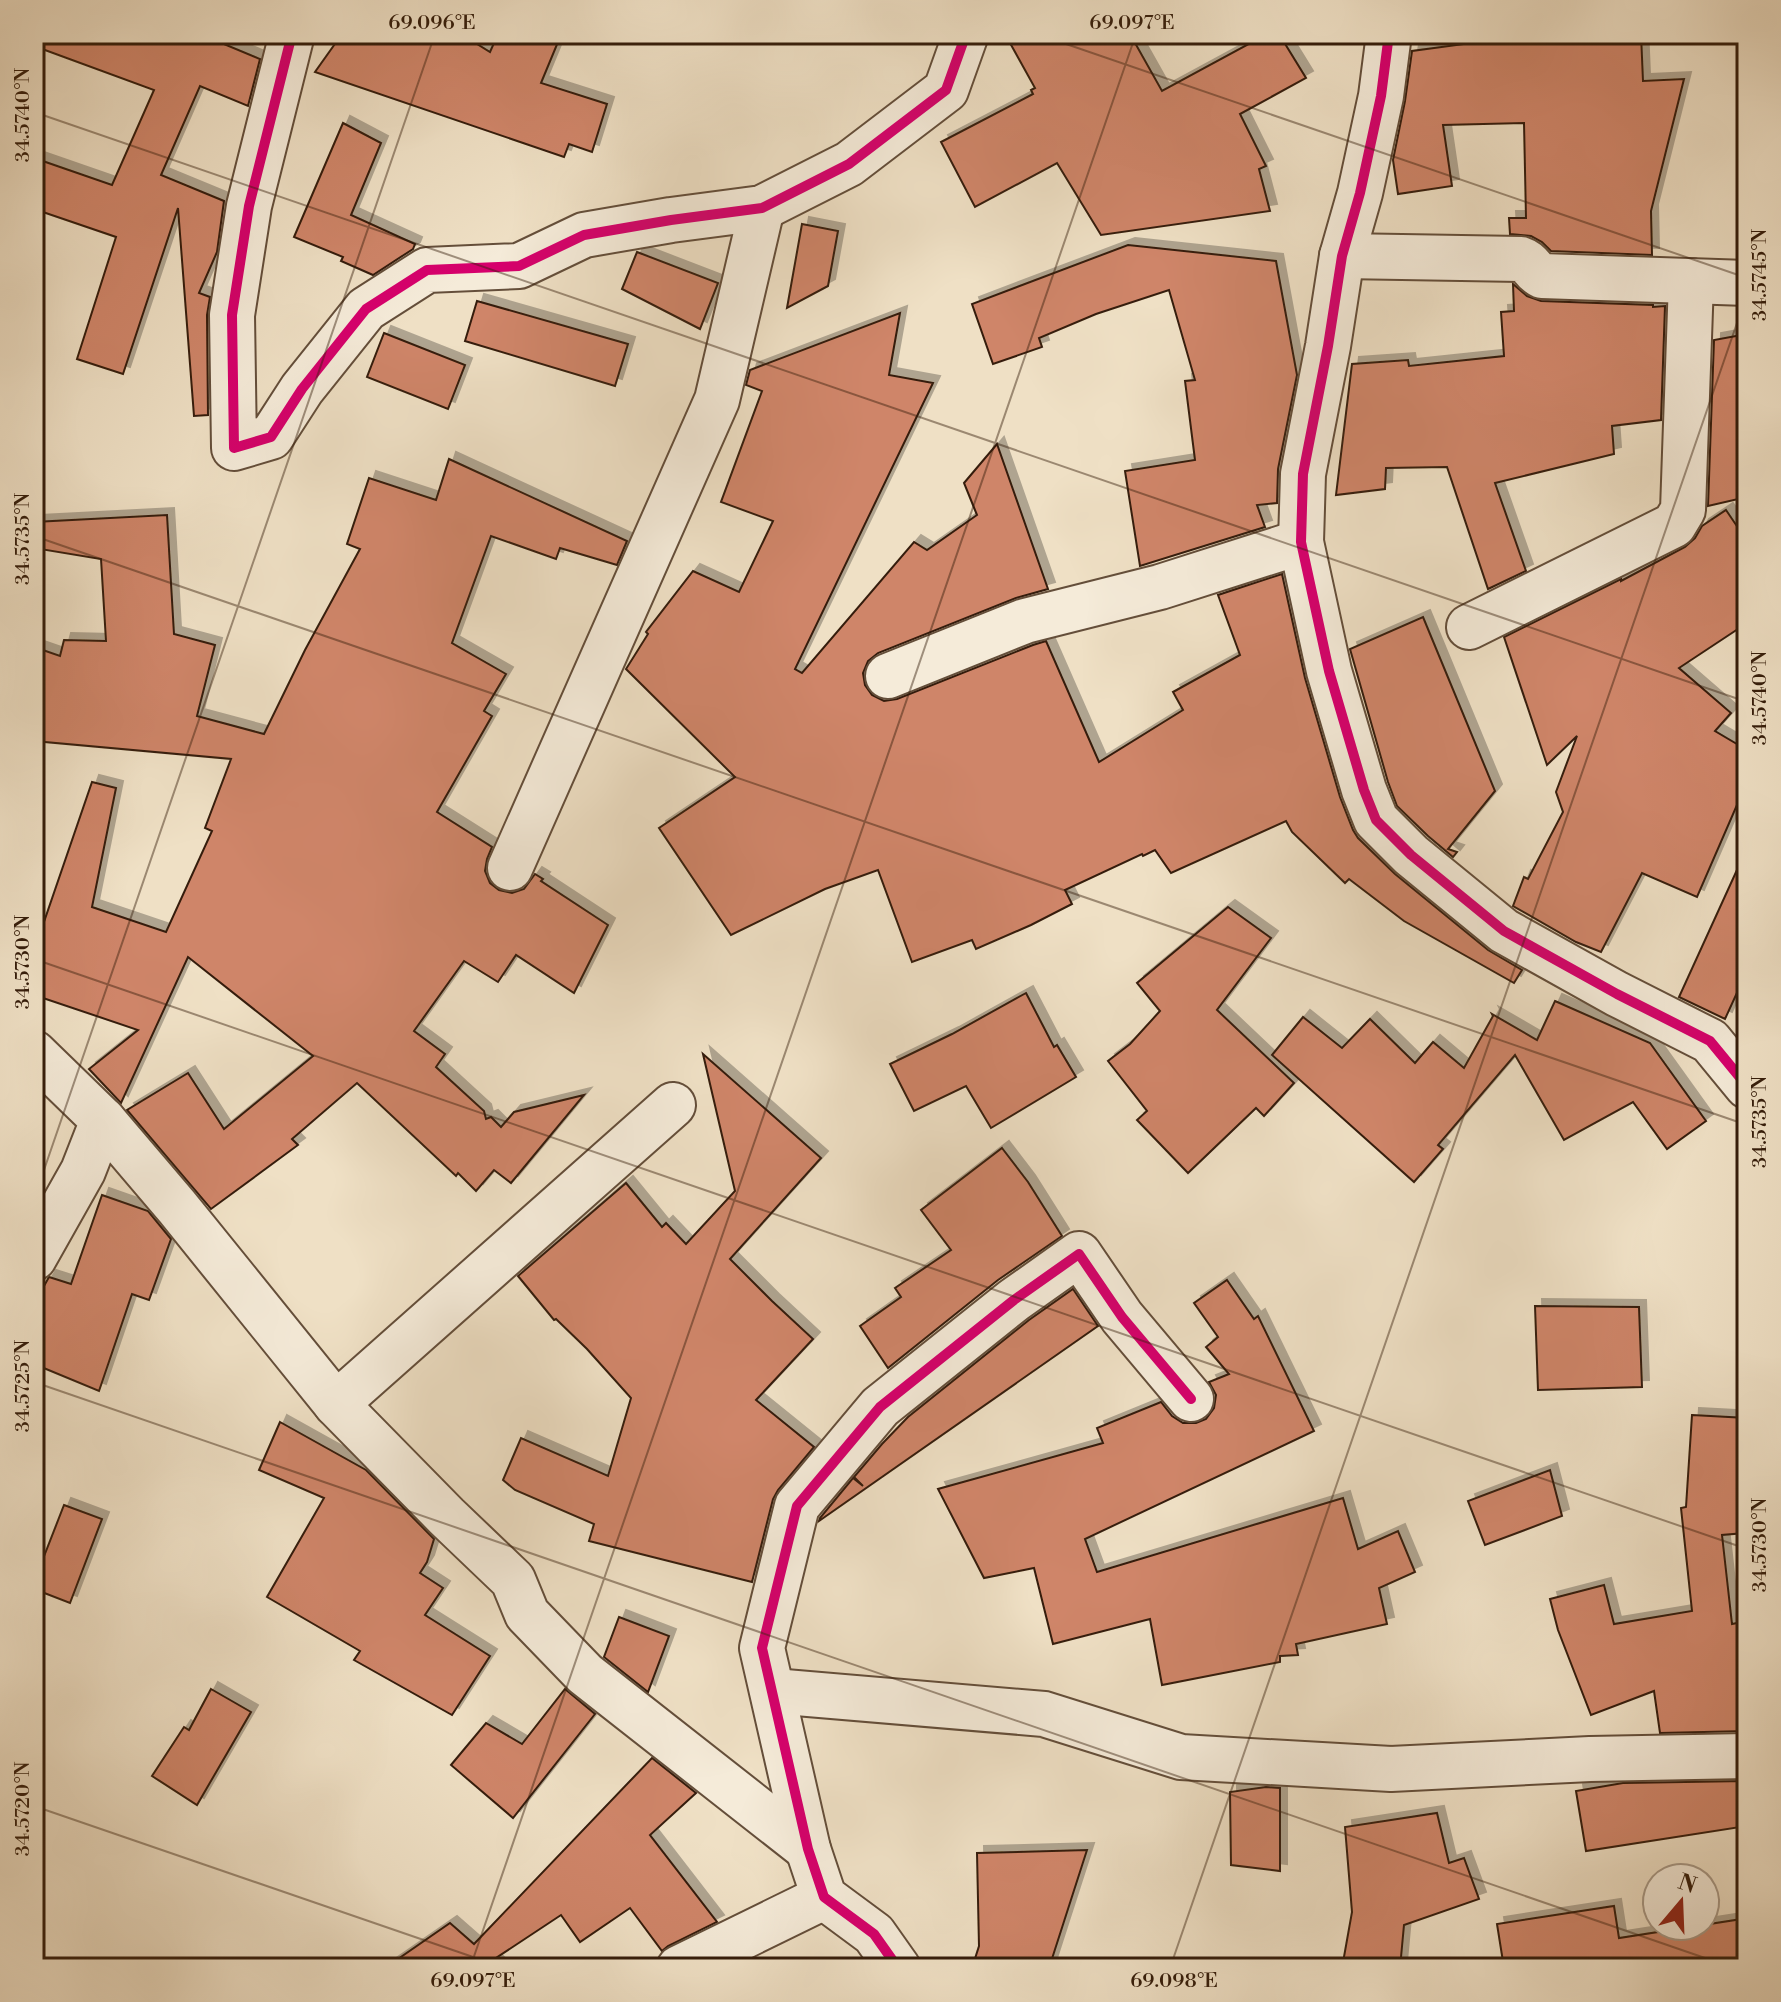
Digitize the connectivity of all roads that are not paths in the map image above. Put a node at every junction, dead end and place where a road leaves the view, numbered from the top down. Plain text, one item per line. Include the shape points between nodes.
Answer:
1 (292, 34) edge
2 (966, 34) edge
3 (1389, 34) edge
4 (762, 208) junction
5 (1342, 256) junction
6 (1691, 281) junction
7 (1747, 283) edge
8 (1301, 542) junction
9 (1469, 627) dead end
10 (888, 676) dead end
11 (510, 868) dead end
12 (34, 1053) edge
13 (1747, 1086) edge
14 (673, 1105) dead end
15 (103, 1120) junction
16 (34, 1258) edge
17 (1191, 1399) dead end
18 (336, 1404) junction
19 (773, 1691) junction
20 (1747, 1756) edge
21 (808, 1849) junction
22 (824, 1897) junction
23 (679, 1968) edge
24 (898, 1968) edge

1 - 4 street via 249,206 232,315 234,448 271,437 366,309 427,270 519,266 584,235
2 - 4 street via 946,90 849,164
3 - 5 street via 1381,96
4 - 11 street via 717,400
5 - 6 street via 1521,259 1542,276
5 - 8 street via 1303,474
6 - 7 street
6 - 9 street via 1683,510 1674,525
8 - 10 street via 1160,587 1025,621
8 - 13 street via 1329,671 1376,820 1504,931 1710,1041
12 - 15 street
14 - 18 street
15 - 16 street via 83,1171
15 - 18 street
17 - 19 street via 1122,1317 1079,1254 880,1407 797,1506 762,1648
18 - 21 street via 513,1580 527,1614 585,1674
19 - 20 street via 1044,1714 1181,1757 1391,1769
19 - 21 street
21 - 22 street
22 - 23 street
22 - 24 street via 874,1934

